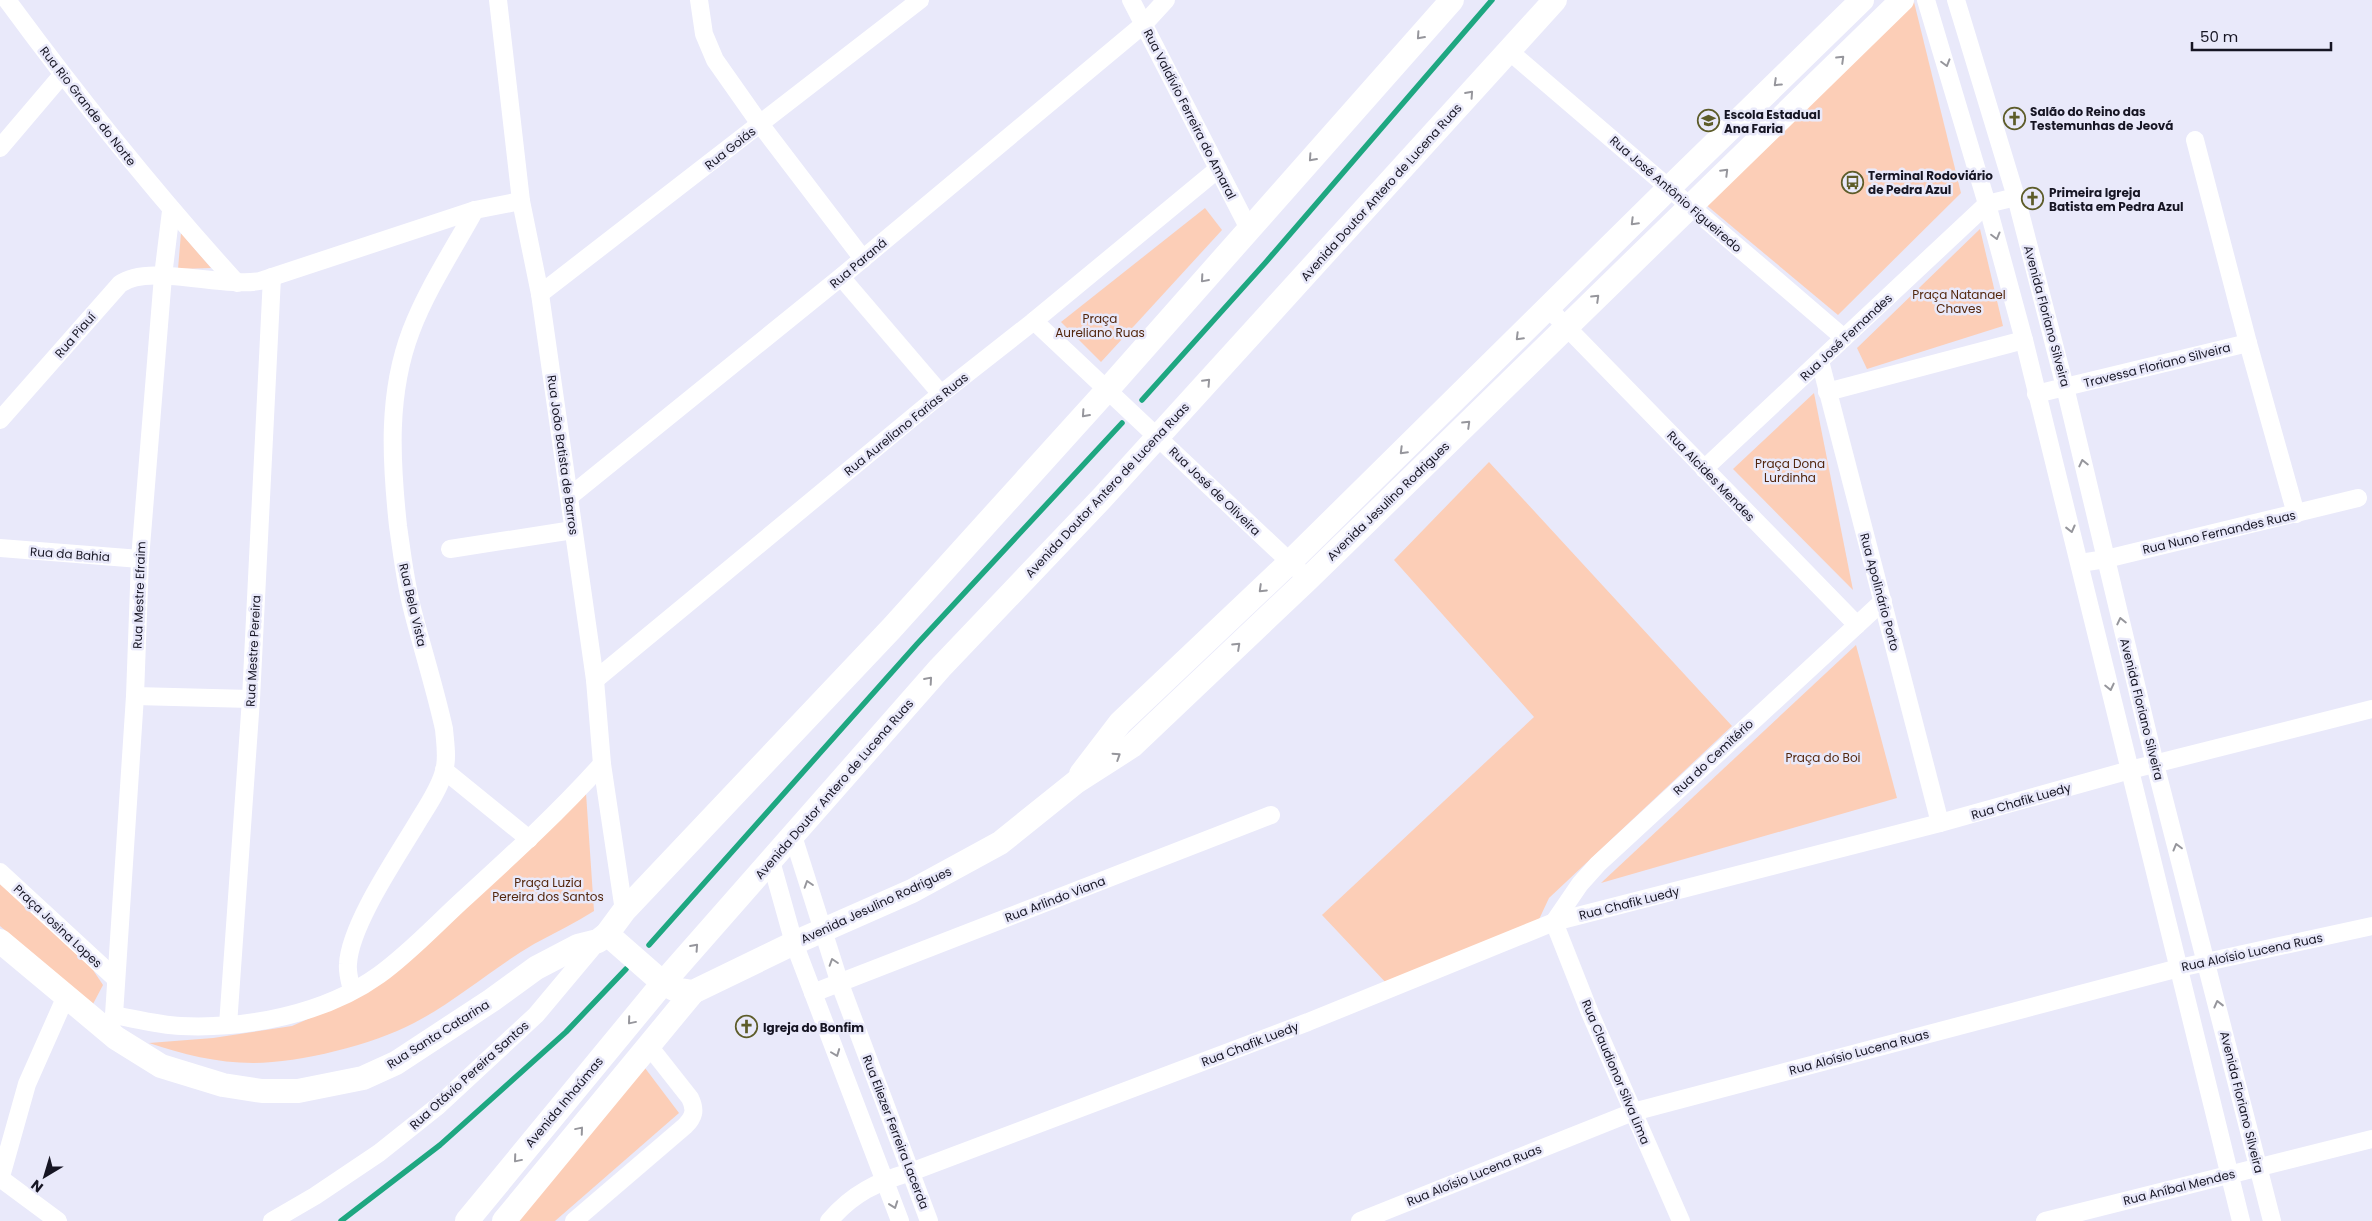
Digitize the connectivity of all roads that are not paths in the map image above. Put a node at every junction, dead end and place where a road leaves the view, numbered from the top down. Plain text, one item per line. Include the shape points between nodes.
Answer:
1 (7, 0) edge
2 (498, 0) edge
3 (698, 0) edge
4 (920, 0) edge
5 (1131, 0) edge
6 (1166, 0) edge
7 (1452, 0) edge
8 (1554, 0) edge
9 (1862, 0) edge
10 (1902, 0) edge
11 (1926, 0) edge
12 (1956, 0) edge
13 (1144, 24) junction
14 (1968, 35) junction
15 (1940, 42) junction
16 (1509, 51) junction
17 (62, 75) junction
18 (760, 124) junction
19 (2195, 140) dead end
20 (0, 148) edge
21 (1218, 170) junction
22 (1669, 188) junction
23 (2016, 197) junction
24 (522, 201) junction
25 (1987, 204) junction
26 (1691, 207) junction
27 (475, 210) junction
28 (171, 211) junction
29 (1248, 229) junction
30 (863, 259) junction
31 (163, 276) junction
32 (272, 277) junction
33 (841, 278) junction
34 (237, 283) junction
35 (540, 294) junction
36 (1548, 308) junction
37 (1034, 321) junction
38 (1566, 326) junction
39 (1844, 338) junction
40 (2024, 340) junction
41 (2248, 343) junction
42 (1820, 361) junction
43 (2065, 387) junction
44 (1108, 389) junction
45 (1827, 392) junction
46 (941, 394) junction
47 (2036, 394) junction
48 (0, 420) edge
49 (1157, 436) junction
50 (1704, 469) junction
51 (569, 497) junction
52 (2358, 498) dead end
53 (2296, 514) junction
54 (573, 530) junction
55 (0, 548) edge
56 (450, 549) dead end
57 (140, 559) junction
58 (2106, 559) junction
59 (1290, 562) junction
60 (2080, 563) junction
61 (1308, 579) junction
62 (1882, 601) junction
63 (1857, 625) junction
64 (595, 680) junction
65 (135, 696) junction
66 (251, 699) junction
67 (2372, 709) edge
68 (602, 764) junction
69 (2155, 764) junction
70 (444, 770) junction
71 (2130, 770) junction
72 (1076, 782) junction
73 (1271, 815) dead end
74 (1940, 824) junction
75 (793, 836) junction
76 (529, 839) junction
77 (771, 861) junction
78 (0, 872) edge
79 (624, 911) junction
80 (1554, 922) junction
81 (2372, 926) edge
82 (823, 930) junction
83 (602, 938) junction
84 (0, 941) edge
85 (794, 942) junction
86 (2207, 963) junction
87 (2179, 968) junction
88 (116, 979) junction
89 (663, 983) junction
90 (840, 984) junction
91 (352, 990) junction
92 (693, 992) junction
93 (813, 993) junction
94 (66, 996) junction
95 (112, 1024) junction
96 (228, 1025) junction
97 (649, 1046) junction
98 (1633, 1112) junction
99 (2372, 1139) edge
100 (2258, 1167) junction
101 (911, 1172) junction
102 (2229, 1174) junction
103 (0, 1179) edge
104 (885, 1180) junction
105 (58, 1221) edge
106 (272, 1221) edge
107 (467, 1221) edge
108 (504, 1221) edge
109 (574, 1221) edge
110 (829, 1221) edge
111 (900, 1221) edge
112 (929, 1221) edge
113 (1360, 1221) edge
114 (1681, 1221) edge
115 (2045, 1221) edge
116 (2241, 1221) edge
117 (2272, 1221) edge

1 - 17 street, Rua Rio Grande do Norte
2 - 24 street, Rua João Batista de Barros
3 - 18 street via 708,46 715,60
4 - 18 street, Rua Goiás
5 - 13 street, Rua Valdívio Ferreira do Amaral
6 - 13 street, Rua Paraná
7 -> 29 main road
8 - 16 main road, Avenida Doutor Antero de Lucena Ruas
9 -> 22 main road
26 -> 10 main road
11 - 15 street, Avenida Floriano Silveira
12 - 14 street, Avenida Floriano Silveira
13 - 21 street, Rua Valdívio Ferreira do Amaral
13 - 30 street, Rua Paraná
14 - 15 street
14 - 23 street, Avenida Floriano Silveira
15 -> 25 street, Avenida Floriano Silveira
16 - 22 street, Rua José Antônio Figueiredo
49 -> 16 main road, Avenida Doutor Antero de Lucena Ruas
17 - 20 street
17 - 28 street, Rua Rio Grande do Norte
18 - 30 street
18 - 35 street, Rua Goiás
19 - 41 street
21 - 29 street, Rua Valdívio Ferreira do Amaral
21 - 37 street, Rua Aureliano Farias Ruas
22 - 26 street, Rua José Antônio Figueiredo
22 -> 36 main road, Avenida Jesulino Rodrigues
23 - 25 street
23 - 43 street, Avenida Floriano Silveira
24 - 27 street
24 - 35 street, Rua João Batista de Barros
25 - 39 street, Rua José Fernandes
25 -> 40 street, Avenida Floriano Silveira
38 -> 26 main road, Avenida Jesulino Rodrigues
26 - 39 street, Rua José Antônio Figueiredo
27 - 32 street
27 - 70 street, Rua Bela Vista via 410,332 402,359 391,439 402,556 411,606 444,729
28 - 31 street, Rua Mestre Efraim
28 - 34 street, Rua Rio Grande do Norte
29 -> 44 main road
30 - 33 street, Rua Paraná
31 - 34 street, Rua Piauí
31 - 48 street, Rua Piauí via 133,277 120,284
31 - 57 street, Rua Mestre Efraim
32 - 34 street, Rua Piauí
32 - 66 street, Rua Mestre Pereira
33 - 46 street
33 - 51 street, Rua Paraná
35 - 51 street, Rua João Batista de Barros
36 - 38 street, Rua Alcides Mendes
36 -> 59 main road, Avenida Jesulino Rodrigues
37 - 44 street, Rua José de Oliveira
37 - 46 street, Rua Aureliano Farias Ruas
38 - 50 street, Rua Alcides Mendes
61 -> 38 main road, Avenida Jesulino Rodrigues
39 - 42 street, Rua José Fernandes
40 - 45 street
40 - 47 street, Avenida Floriano Silveira
41 - 43 street, Travessa Floriano Silveira
41 - 53 street
42 - 45 street, Rua Apolinário Porto
42 - 50 street, Rua José Fernandes
43 - 47 street, Travessa Floriano Silveira
58 -> 43 street, Avenida Floriano Silveira
44 - 49 street, Rua José de Oliveira
44 -> 79 main road via 891,629
45 - 62 street, Rua Apolinário Porto
46 - 64 street, Rua Aureliano Farias Ruas
47 -> 60 street, Avenida Floriano Silveira
49 - 59 street, Rua José de Oliveira
75 -> 49 main road, Avenida Doutor Antero de Lucena Ruas via 940,668
50 - 63 street, Rua Alcides Mendes
51 - 54 street, Rua João Batista de Barros
52 - 53 street, Rua Nuno Fernandes Ruas
53 - 58 street, Rua Nuno Fernandes Ruas
54 - 56 street
54 - 64 street, Rua João Batista de Barros
55 - 57 street, Rua da Bahia
57 - 65 street, Rua Mestre Efraim
58 - 60 street, Rua Nuno Fernandes Ruas
69 -> 58 street, Avenida Floriano Silveira
59 - 61 street, Rua José de Oliveira
59 -> 72 main road, Avenida Jesulino Rodrigues via 1120,723
60 -> 71 street, Avenida Floriano Silveira
72 -> 61 main road, Avenida Jesulino Rodrigues via 1132,746
62 - 63 street, Rua do Cemitério
62 - 74 street, Rua Apolinário Porto
63 - 80 street, Rua do Cemitério via 1598,864
64 - 68 street, Rua João Batista de Barros
65 - 66 street
65 - 88 street, Rua Mestre Efraim
66 - 96 street, Rua Mestre Pereira
67 - 69 street, Rua Chafik Luedy
68 - 76 street
68 - 79 street, Rua João Batista de Barros
69 - 71 street, Rua Chafik Luedy
86 -> 69 street, Avenida Floriano Silveira
70 - 76 street
70 - 91 street, Rua Bela Vista via 425,810 377,890 349,950 347,966
71 - 74 street, Rua Chafik Luedy
71 - 87 street, Avenida Floriano Silveira
72 - 82 main road, Avenida Jesulino Rodrigues via 1017,830 974,859 912,891
73 - 90 street, Rua Arlindo Viana
74 - 80 street, Rua Chafik Luedy
75 - 77 main road, Avenida Doutor Antero de Lucena Ruas
82 -> 75 street, Rua Eliezer Ferreira Lacerda
76 - 91 street via 397,960
77 - 85 street
89 -> 77 main road, Avenida Doutor Antero de Lucena Ruas
78 - 88 street, Praça Josina Lopes
79 - 83 main road
80 - 98 street, Rua Claudionor Silva Lima
80 - 101 street, Rua Chafik Luedy via 1308,1022
81 - 86 street, Rua Aloísio Lucena Ruas
82 - 85 main road, Avenida Jesulino Rodrigues
90 -> 82 street, Rua Eliezer Ferreira Lacerda
83 - 89 main road
83 - 95 main road, Rua Santa Catarina via 578,946 536,968 396,1063 363,1078 331,1086 271,1091 223,1085 161,1066 138,1054
83 - 106 street, Rua Otávio Pereira Santos via 536,1015 438,1106 371,1158
84 - 94 main road, Rua Santa Catarina
85 - 92 main road, Avenida Jesulino Rodrigues
85 - 93 street
86 - 87 street, Rua Aloísio Lucena Ruas
100 -> 86 street, Avenida Floriano Silveira
87 - 98 street, Rua Aloísio Lucena Ruas
87 - 102 street, Avenida Floriano Silveira
88 - 95 street, Rua Mestre Efraim
89 - 92 main road via 674,989
89 -> 107 main road, Avenida Inhaúmas
90 - 93 street, Rua Arlindo Viana
90 - 101 street, Rua Eliezer Ferreira Lacerda
91 - 96 street via 300,1012
92 - 97 main road
93 -> 104 street
94 - 95 main road, Rua Santa Catarina
94 - 103 street via 27,1084
95 - 96 street
108 -> 97 main road
97 - 109 street via 690,1098 693,1115 685,1126
98 - 113 street, Rua Aloísio Lucena Ruas
98 - 114 street, Rua Claudionor Silva Lima
99 - 100 street, Rua Aníbal Mendes
100 - 102 street, Rua Aníbal Mendes
100 - 117 street, Avenida Floriano Silveira
101 - 104 street, Rua Chafik Luedy
101 - 112 street, Rua Eliezer Ferreira Lacerda
102 - 115 street, Rua Aníbal Mendes
102 - 116 street, Avenida Floriano Silveira
103 - 105 street
104 - 110 street, Rua Chafik Luedy via 854,1196
104 -> 111 street

